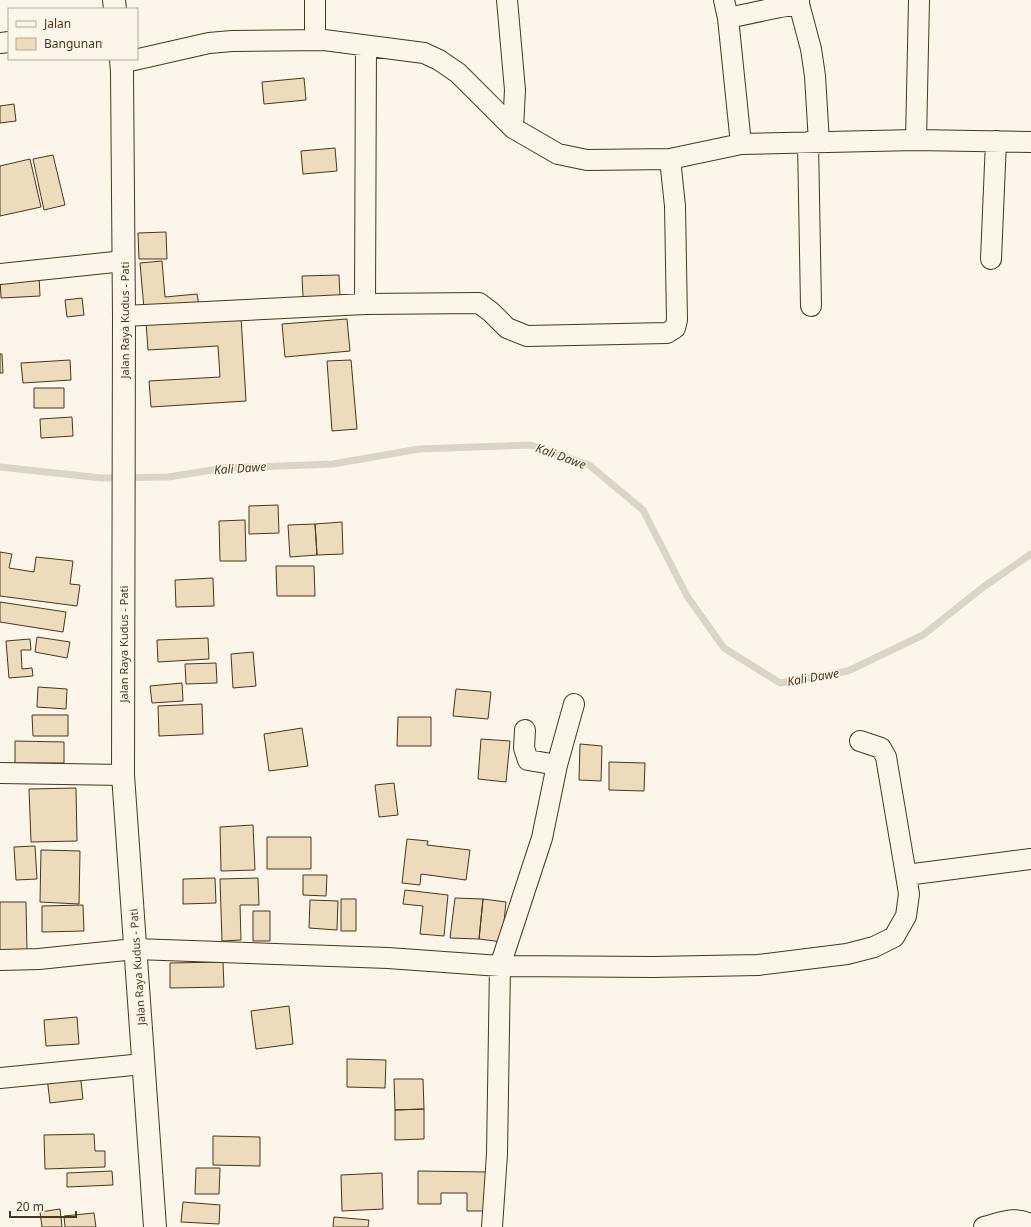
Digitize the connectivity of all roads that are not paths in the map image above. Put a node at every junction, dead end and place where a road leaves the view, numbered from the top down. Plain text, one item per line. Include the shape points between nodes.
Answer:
1 (315, 0) edge
2 (507, 0) edge
3 (919, 0) edge
4 (799, 2) edge
5 (726, 9) edge
6 (315, 40) junction
7 (366, 46) junction
8 (138, 58) edge
9 (121, 61) edge
10 (513, 128) junction
11 (916, 140) junction
12 (996, 141) junction
13 (814, 142) junction
14 (1031, 142) edge
15 (741, 144) junction
16 (670, 160) junction
17 (991, 259) dead end
18 (124, 261) junction
19 (0, 274) edge
20 (365, 304) junction
21 (811, 306) dead end
22 (124, 316) junction
23 (574, 704) dead end
24 (525, 730) dead end
25 (860, 741) dead end
26 (557, 765) junction
27 (0, 773) edge
28 (122, 775) junction
29 (1031, 859) edge
30 (906, 875) junction
31 (136, 948) junction
32 (0, 960) edge
33 (500, 966) junction
34 (144, 1064) junction
35 (0, 1078) edge
36 (1031, 1225) edge
37 (155, 1227) edge
38 (492, 1227) edge
39 (984, 1227) edge

1 - 6 street
2 - 10 street via 515,90
3 - 11 street
4 - 5 street via 780,7
4 - 13 street via 812,56
5 - 15 street
6 - 7 street
6 - 8 street via 217,42
7 - 10 street via 424,53 439,60 458,73
7 - 20 street
9 - 18 highway, Jalan Raya Kudus - Pati
10 - 16 street via 558,154 587,160
11 - 12 street
11 - 13 street
12 - 14 street
12 - 17 street
13 - 15 street
13 - 21 street
15 - 16 street
16 - 20 street via 675,206 677,320 671,332 527,336 507,328 479,303
18 - 19 street
18 - 22 highway, Jalan Raya Kudus - Pati
20 - 22 street
22 - 28 highway, Jalan Raya Kudus - Pati
23 - 26 street
24 - 26 street via 524,748 528,760
25 - 30 street via 881,748 886,757
26 - 33 street via 542,838
27 - 28 street
28 - 31 highway, Jalan Raya Kudus - Pati
29 - 30 street
30 - 33 street via 909,894 906,916 894,937 874,948 847,954 758,965
31 - 32 street via 39,959
31 - 33 street via 388,958
31 - 34 highway, Jalan Raya Kudus - Pati
33 - 38 street via 497,1154
34 - 35 street
34 - 37 highway, Jalan Raya Kudus - Pati
36 - 39 street via 1015,1219

